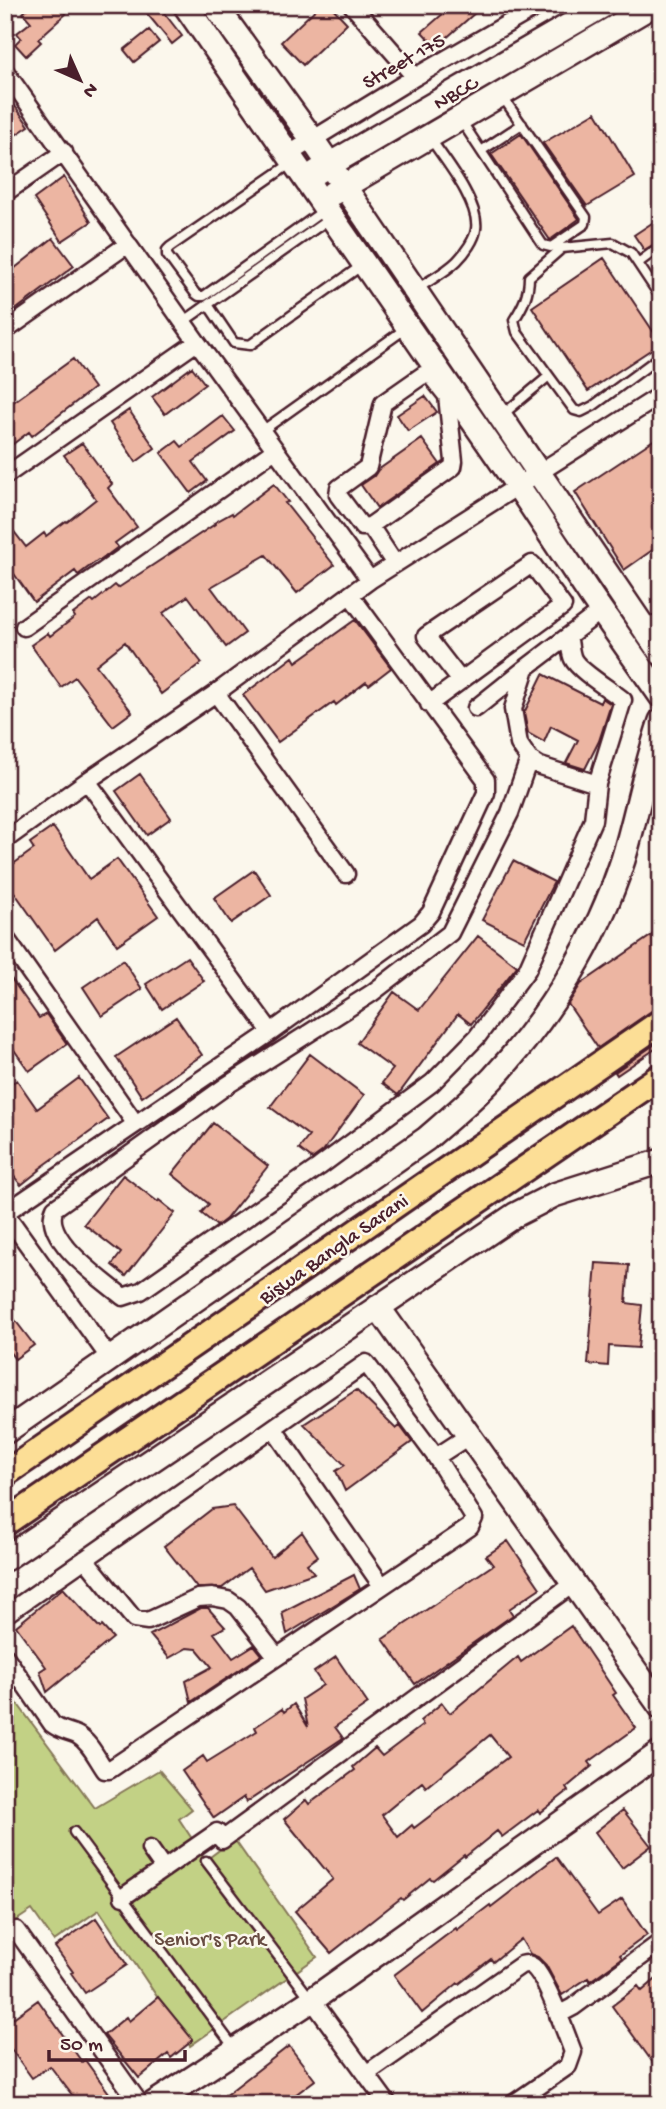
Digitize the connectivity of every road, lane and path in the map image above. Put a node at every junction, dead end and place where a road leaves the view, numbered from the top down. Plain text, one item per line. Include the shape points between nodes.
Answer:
1 (185, 5) edge
2 (215, 5) edge
3 (352, 5) edge
4 (540, 5) edge
5 (604, 5) edge
6 (653, 5) edge
7 (5, 71) edge
8 (415, 77) junction
9 (501, 93) junction
10 (459, 117) junction
11 (522, 124) junction
12 (429, 135) junction
13 (312, 139) junction
14 (481, 151) junction
15 (64, 152) junction
16 (329, 164) junction
17 (296, 165) junction
18 (344, 186) junction
19 (5, 193) edge
20 (326, 209) junction
21 (128, 244) junction
22 (661, 246) edge
23 (638, 263) junction
24 (364, 264) junction
25 (415, 290) junction
26 (661, 298) edge
27 (209, 306) junction
28 (183, 322) junction
29 (408, 327) junction
30 (5, 331) edge
31 (197, 342) junction
32 (661, 356) edge
33 (549, 376) junction
34 (661, 394) edge
35 (501, 416) junction
36 (262, 431) junction
37 (275, 450) junction
38 (540, 472) junction
39 (5, 476) edge
40 (518, 486) junction
41 (370, 526) junction
42 (562, 552) junction
43 (395, 564) junction
44 (536, 570) junction
45 (370, 580) junction
46 (580, 580) junction
47 (351, 596) junction
48 (556, 597) junction
49 (601, 611) junction
50 (649, 620) edge
51 (24, 627) dead end
52 (568, 636) junction
53 (659, 647) edge
54 (526, 668) junction
55 (461, 681) junction
56 (216, 693) junction
57 (661, 696) edge
58 (429, 704) junction
59 (475, 708) dead end
60 (661, 721) edge
61 (529, 759) junction
62 (87, 781) junction
63 (597, 784) junction
64 (5, 840) edge
65 (346, 874) dead end
66 (5, 937) edge
67 (661, 1022) edge
68 (271, 1032) junction
69 (661, 1076) edge
70 (661, 1089) edge
71 (618, 1104) junction
72 (135, 1123) junction
73 (661, 1161) edge
74 (5, 1213) edge
75 (54, 1230) junction
76 (29, 1247) junction
77 (378, 1307) junction
78 (111, 1360) junction
79 (273, 1428) junction
80 (5, 1432) edge
81 (470, 1435) junction
82 (436, 1457) junction
83 (5, 1474) edge
84 (5, 1523) edge
85 (5, 1559) edge
86 (85, 1559) junction
87 (574, 1583) junction
88 (382, 1586) junction
89 (5, 1615) edge
90 (5, 1656) edge
91 (277, 1657) junction
92 (661, 1707) edge
93 (661, 1752) edge
94 (74, 1832) dead end
95 (150, 1849) dead end
96 (206, 1860) dead end
97 (164, 1869) junction
98 (123, 1897) junction
99 (16, 1930) dead end
100 (661, 1942) edge
101 (312, 2000) junction
102 (558, 2015) junction
103 (235, 2049) junction
104 (366, 2074) junction
105 (140, 2104) edge
106 (153, 2104) edge
107 (388, 2104) edge
108 (513, 2104) edge

1 - 17 street
2 - 13 street
3 - 8 street
4 - 8 street, Street 175
5 - 16 street, NBCC
6 - 9 street
7 - 15 street
8 - 13 street, Street 175
9 - 10 street
9 - 11 lane
10 - 12 street
10 - 14 lane
11 - 14 lane
11 - 14 lane via 586,217 584,224 551,247 543,245
12 - 18 street
12 - 25 lane via 466,193 476,229 456,262
13 - 16 street
13 - 17 street, Street 175
15 - 19 street
15 - 21 street
16 - 17 street, NBCC
16 - 18 street
17 - 20 street
17 - 20 lane via 170,247 167,255 195,293 204,296
18 - 20 street
18 - 25 street
20 - 24 street
20 - 27 lane
21 - 28 street
21 - 30 street
22 - 23 lane
23 - 26 lane
23 - 33 lane via 613,243 562,248 528,277 529,290 514,320 517,332
24 - 27 lane via 250,345 234,343
24 - 29 street
25 - 35 street
27 - 28 lane
28 - 31 street
29 - 36 lane
29 - 40 street
31 - 36 street
31 - 39 street
32 - 33 lane via 581,412 574,410
33 - 35 lane
34 - 38 street
35 - 38 street
36 - 37 street
37 - 45 street
37 - 51 street
38 - 40 street
38 - 50 street
40 - 42 street
40 - 43 street
41 - 41 street via 453,467 447,396 431,376 423,375 383,403 368,467 339,488 338,495 362,527
41 - 43 street
42 - 44 street
42 - 46 street
43 - 45 street
44 - 48 street
44 - 55 street via 532,564 426,636
45 - 47 street
46 - 48 street
46 - 49 street
47 - 56 street
47 - 58 street
48 - 55 street via 563,606
49 - 52 street
49 - 57 street
50 - 53 street
52 - 54 street
52 - 63 street via 573,659 584,672 623,700
54 - 59 street
54 - 61 street via 513,709 519,744
55 - 58 street
56 - 62 street
56 - 65 street
58 - 68 street via 486,780 486,793 431,912 421,924
60 - 78 street via 622,863 591,937 570,975 512,1056 472,1100 426,1139
61 - 63 street
61 - 75 street via 510,813 450,933 372,993 226,1087 55,1208
62 - 64 street
62 - 68 street
63 - 75 street via 593,820 527,970 477,1037 432,1083 141,1291 123,1297 77,1259
66 - 72 street
67 - 83 main road, Biswa Bangla Sarani
68 - 72 street
69 - 71 main road, Biswa Bangla Sarani
70 - 71 street
71 - 84 main road, Biswa Bangla Sarani
72 - 74 street
73 - 77 street via 532,1205
74 - 76 street
75 - 76 street
76 - 78 street
77 - 81 street
77 - 85 street
78 - 80 street
79 - 82 street via 366,1363
79 - 86 street
79 - 88 street
81 - 82 street
81 - 87 street
82 - 88 street via 473,1522
86 - 89 street
86 - 91 street via 134,1619 148,1620 198,1598 228,1600
87 - 92 street
87 - 97 street via 222,1840 217,1832
88 - 91 street
90 - 91 street via 52,1724 86,1742 107,1770
93 - 101 street
94 - 98 lane
95 - 97 street
96 - 101 lane
97 - 98 street
98 - 103 lane
99 - 105 street
100 - 102 street
101 - 103 street
101 - 104 street
102 - 104 street via 534,1967 521,1965
102 - 108 street via 573,2052 568,2066
103 - 106 street
104 - 107 street

